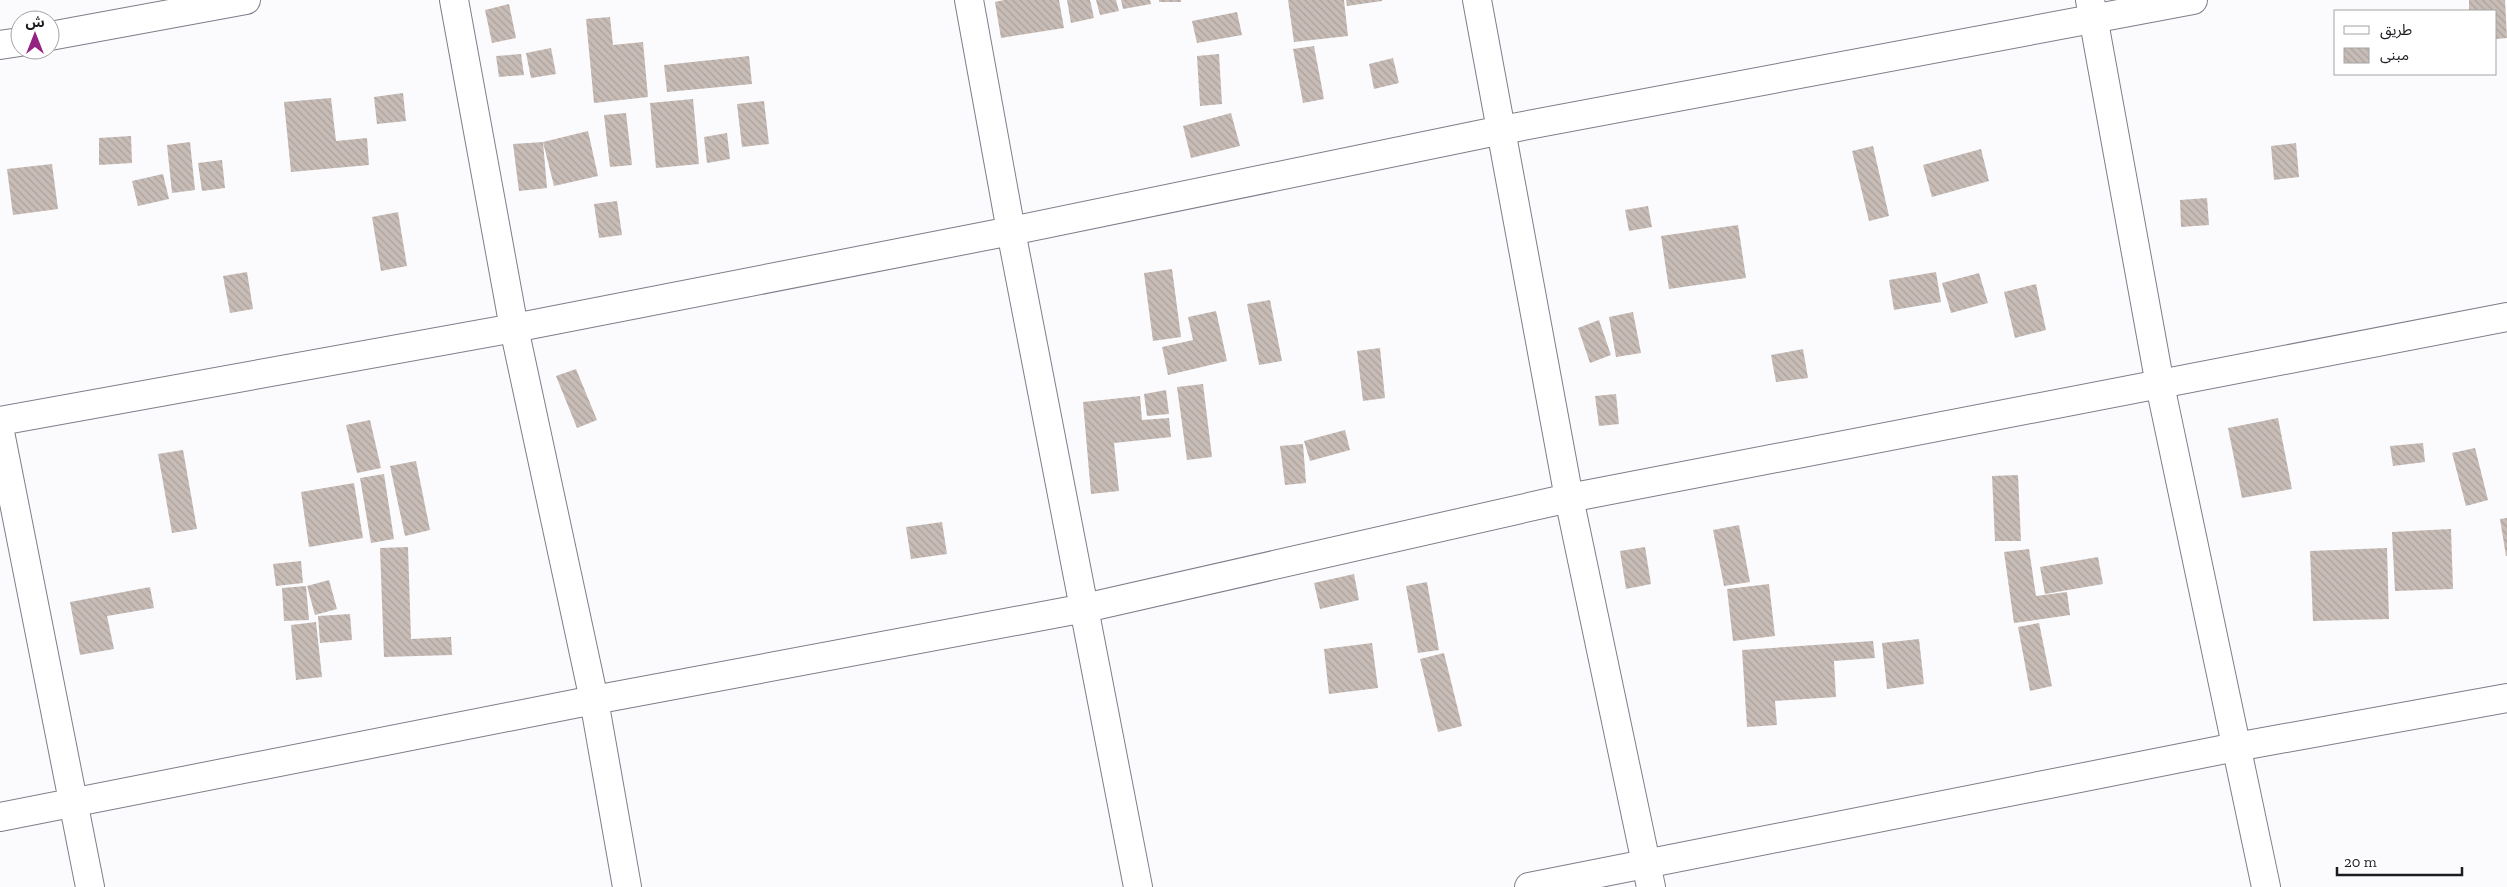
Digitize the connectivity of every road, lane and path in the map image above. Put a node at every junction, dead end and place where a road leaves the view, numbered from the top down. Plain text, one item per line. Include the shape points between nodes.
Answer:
1 (246, 0) edge
2 (454, 0) edge
3 (969, 0) edge
4 (1477, 0) edge
5 (2193, 0) edge
6 (2092, 9) edge
7 (60, 34) edge
8 (1502, 130) junction
9 (1011, 231) junction
10 (2507, 317) edge
11 (514, 328) junction
12 (2160, 385) junction
13 (0, 421) edge
14 (0, 432) edge
15 (1569, 498) junction
16 (1085, 608) junction
17 (2507, 698) edge
18 (594, 700) junction
19 (2236, 748) junction
20 (73, 803) junction
21 (0, 817) edge
22 (1649, 875) edge
23 (90, 887) edge
24 (627, 887) edge
25 (1138, 887) edge
26 (1529, 887) edge
27 (2266, 887) edge

1 - 7 street
2 - 11 street
3 - 9 street
4 - 8 street
5 - 6 street
6 - 8 street
6 - 12 street
8 - 9 street
8 - 15 street
9 - 11 street
9 - 16 street
10 - 12 street
11 - 13 street
11 - 18 street
12 - 15 street
12 - 19 street
14 - 20 street
15 - 16 street
15 - 22 street
16 - 18 street
16 - 25 street
17 - 19 street
18 - 20 street
18 - 24 street
19 - 22 street
19 - 27 street
20 - 21 street
20 - 23 street
22 - 26 street

